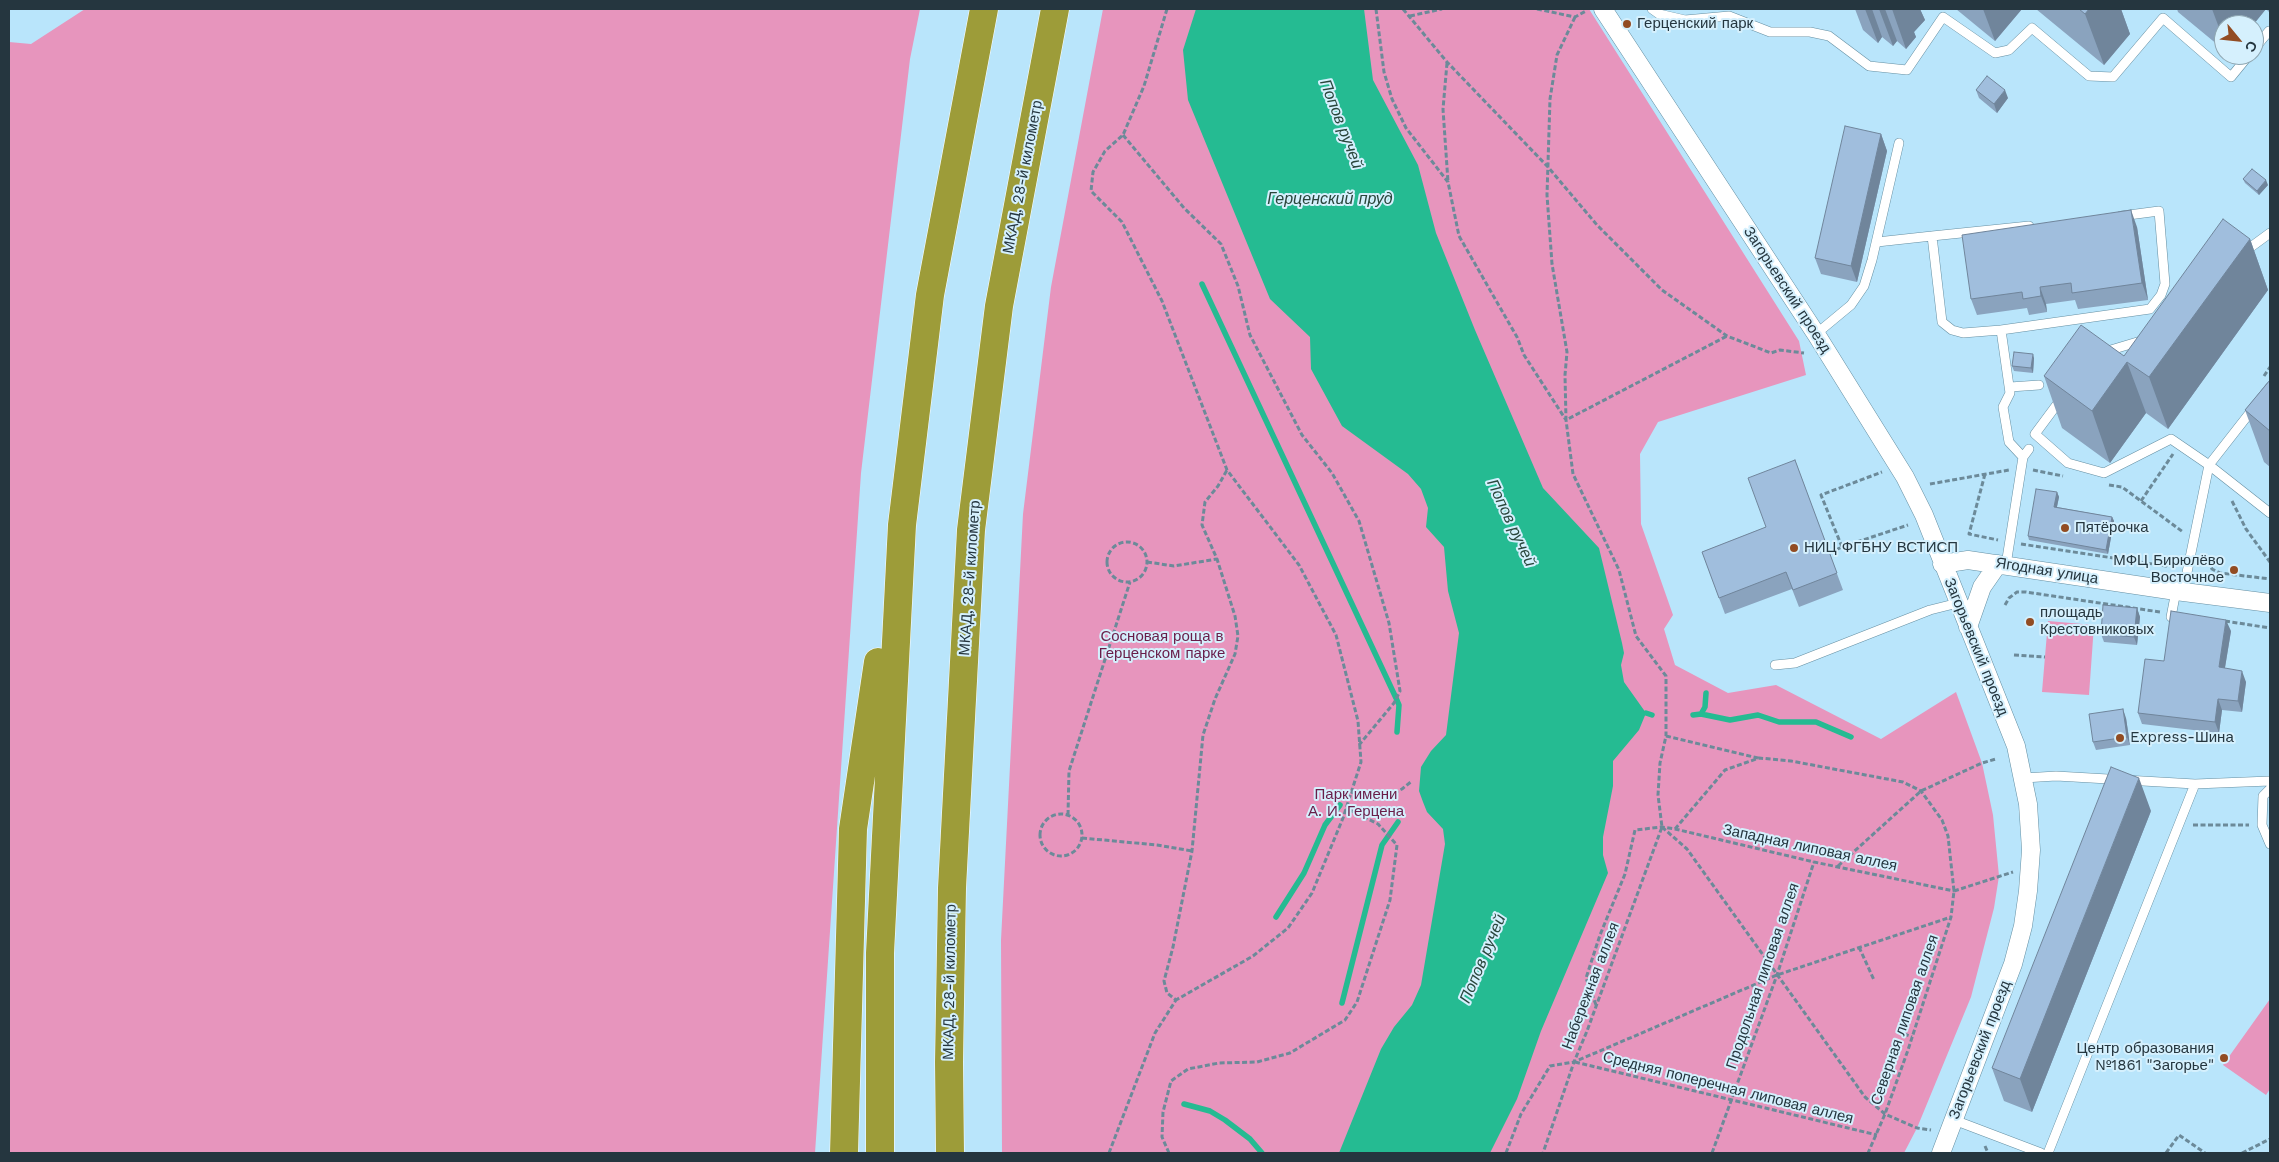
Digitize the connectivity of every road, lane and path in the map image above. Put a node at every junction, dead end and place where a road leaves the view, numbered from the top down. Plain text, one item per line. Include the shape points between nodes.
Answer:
1 (984, 9) edge
2 (1054, 9) edge
3 (1167, 9) edge
4 (1376, 9) edge
5 (1403, 9) edge
6 (1442, 9) edge
7 (1537, 9) edge
8 (1652, 9) edge
9 (1594, 10) edge
10 (1720, 12) edge
11 (1943, 13) edge
12 (2164, 14) edge
13 (1410, 16) junction
14 (1575, 17) junction
15 (2214, 61) edge
16 (1447, 62) junction
17 (2218, 65) edge
18 (2241, 65) edge
19 (1123, 135) junction
20 (1899, 143) dead end
21 (1548, 167) junction
22 (1448, 182) junction
23 (2110, 217) edge
24 (2041, 224) edge
25 (2270, 233) edge
26 (1932, 236) junction
27 (1877, 242) junction
28 (2234, 259) edge
29 (2001, 330) junction
30 (1816, 334) junction
31 (1727, 336) junction
32 (2157, 336) edge
33 (1804, 353) dead end
34 (2092, 356) edge
35 (2039, 385) dead end
36 (2010, 387) junction
37 (2069, 387) edge
38 (2270, 387) edge
39 (915, 410) junction
40 (1566, 420) junction
41 (2029, 449) dead end
42 (2176, 450) dead end
43 (2023, 457) junction
44 (2209, 465) junction
45 (2021, 468) junction
46 (1227, 470) junction
47 (1882, 472) dead end
48 (1985, 474) junction
49 (2067, 477) dead end
50 (1930, 484) dead end
51 (2103, 484) dead end
52 (2226, 496) dead end
53 (2140, 501) junction
54 (2270, 513) edge
55 (2187, 524) dead end
56 (1908, 525) dead end
57 (2185, 533) junction
58 (2194, 535) junction
59 (2010, 542) junction
60 (1842, 546) junction
61 (1829, 553) edge
62 (1217, 559) junction
63 (1147, 562) junction
64 (2270, 562) edge
65 (1942, 564) junction
66 (2002, 564) junction
67 (2270, 579) edge
68 (1130, 582) junction
69 (2179, 592) junction
70 (1958, 603) junction
71 (2270, 603) edge
72 (2005, 605) dead end
73 (2171, 615) joint
74 (2221, 621) edge
75 (1968, 627) junction
76 (2270, 628) edge
77 (2014, 655) dead end
78 (2045, 657) dead end
79 (1776, 665) dead end
80 (1666, 736) junction
81 (1359, 745) junction
82 (1759, 758) junction
83 (1996, 760) dead end
84 (2024, 778) junction
85 (1412, 781) dead end
86 (2270, 781) edge
87 (2195, 784) junction
88 (2270, 789) edge
89 (1921, 791) junction
90 (1351, 792) junction
91 (1346, 808) junction
92 (1068, 815) junction
93 (2178, 825) junction
94 (2262, 825) junction
95 (1662, 827) junction
96 (1675, 829) junction
97 (1082, 838) junction
98 (2270, 844) edge
99 (1192, 851) junction
100 (1814, 862) junction
101 (1838, 867) junction
102 (2013, 872) dead end
103 (1954, 891) junction
104 (1951, 917) junction
105 (1860, 947) junction
106 (1777, 975) junction
107 (1874, 980) dead end
108 (1176, 1000) junction
109 (1596, 1006) junction
110 (1897, 1031) dead end
111 (1912, 1037) junction
112 (1574, 1062) junction
113 (1732, 1100) junction
114 (1885, 1114) junction
115 (1954, 1120) junction
116 (1934, 1130) dead end
117 (1876, 1135) junction
118 (2270, 1139) edge
119 (844, 1153) edge
120 (880, 1153) edge
121 (950, 1153) edge
122 (1109, 1153) edge
123 (1169, 1153) edge
124 (1506, 1153) edge
125 (1543, 1153) edge
126 (1712, 1153) edge
127 (1868, 1153) edge
128 (1941, 1153) edge
129 (2041, 1153) edge
130 (2048, 1153) edge
131 (2166, 1153) edge
132 (2206, 1153) edge
133 (2242, 1153) edge

1 - 39 highway via 930,295
2 - 121 highway, МКАД, 28-й километр via 999,306 971,530 952,888
3 - 19 path via 1144,86
4 - 22 path via 1384,72 1392,99 1406,128
5 - 13 path
6 - 13 path
7 - 14 path
8 - 10 lane via 1659,14 1685,20
9 - 14 path
9 - 30 street, Загорьевский проезд
10 - 11 lane via 1770,32 1810,32 1829,36 1869,66 1906,70
11 - 12 lane via 1995,53 2009,50 2032,28 2089,76 2113,77
12 - 15 lane
13 - 16 path
14 - 21 path via 1557,55 1550,99
16 - 21 path
16 - 22 path via 1443,109
17 - 18 lane via 2231,77
19 - 46 path via 1105,151 1093,172 1090,191 1122,222 1162,302
19 - 81 path via 1184,208 1221,244 1238,286 1250,335 1302,435 1332,473 1359,521 1389,623 1400,691
20 - 27 lane
21 - 31 path via 1597,225 1662,290
21 - 40 path via 1552,264 1567,352
22 - 40 path via 1459,236 1524,355
23 - 29 lane via 2159,211 2165,284 2150,309
24 - 26 lane
25 - 28 lane
26 - 27 lane
26 - 29 lane via 1942,322 1963,333
27 - 30 lane via 1864,286 1830,324
29 - 36 lane
30 - 65 street, Загорьевский проезд via 1905,477 1924,515
31 - 33 path via 1771,353 1780,350
31 - 40 path
32 - 34 lane
35 - 36 lane
36 - 43 lane via 2003,407 2009,442
37 - 44 lane via 2035,434 2068,464 2104,473 2171,439
38 - 44 lane
39 - 119 highway via 853,829
39 - 120 highway via 902,525 884,854 880,963
40 - 80 path via 1573,474 1619,570 1636,636 1666,676
41 - 43 lane
42 - 53 path
43 - 45 lane
44 - 54 lane
44 - 58 lane
45 - 48 path
45 - 49 path
45 - 59 lane
46 - 62 path via 1205,502 1203,514 1202,525
46 - 81 path via 1299,565 1336,635 1358,721
47 - 60 path via 1821,495
48 - 50 path
48 - 59 path via 1969,534
51 - 53 path via 2122,487
52 - 64 path
53 - 57 path
55 - 57 path
56 - 60 path
57 - 58 path
57 - 59 path via 2181,553 2166,566
58 - 67 path via 2207,538 2204,553 2212,569 2220,573
58 - 69 lane
59 - 66 lane
60 - 61 path
62 - 63 path via 1174,566
62 - 99 path via 1238,636 1235,654 1203,735
63 - 68 path via 1140,578
63 - 68 path via 1146,554 1133,543 1117,544 1110,550 1107,558 1110,574 1117,580
65 - 66 street, Ягодная улица via 1968,560
65 - 70 street, Загорьевский проезд
66 - 69 street, Ягодная улица
66 - 75 street via 1982,587
68 - 92 path via 1069,771
69 - 71 street, Ягодная улица
69 - 73 lane
70 - 75 street, Загорьевский проезд
70 - 79 lane via 1930,610 1795,663
72 - 73 path via 2017,592 2026,592
74 - 76 path
75 - 84 street, Загорьевский проезд via 2016,746
77 - 78 path
80 - 82 path
80 - 95 path via 1658,787
81 - 90 path via 1360,762
82 - 89 path via 1903,782
82 - 96 path via 1725,770
83 - 89 path via 1982,763
84 - 87 lane via 2056,776
84 - 115 street, Загорьевский проезд via 2031,850 2023,926 2013,964
85 - 90 path via 1384,798 1374,799
86 - 87 lane
87 - 93 lane
88 - 94 lane via 2263,796
89 - 101 path
89 - 103 path, Северная липовая аллея via 1942,820 1948,836
90 - 91 path
91 - 108 path via 1312,892 1288,928 1253,956
91 - 123 path via 1378,824 1397,845 1390,900 1358,1002 1345,1020 1290,1053 1257,1062 1188,1069 1171,1081 1163,1112 1162,1136
92 - 97 path via 1079,824
92 - 97 path via 1051,816 1044,822 1040,829 1042,846 1048,853 1065,856 1073,853
93 - 94 path
93 - 130 lane
94 - 98 lane
95 - 96 path, Западная липовая аллея
95 - 106 path via 1687,849
95 - 109 path, Набережная аллея
95 - 109 path, Западная липовая аллея via 1635,830 1625,874 1586,978
96 - 100 path, Западная липовая аллея
97 - 99 path
99 - 108 path via 1174,947 1164,981 1167,992
100 - 101 path, Западная липовая аллея
100 - 106 path, Продольная липовая аллея
101 - 103 path, Западная липовая аллея
102 - 103 path
103 - 104 path, Северная липовая аллея
104 - 105 path
104 - 111 path, Северная липовая аллея
105 - 106 path
105 - 107 path
106 - 112 path
106 - 113 path, Продольная липовая аллея
106 - 114 path via 1865,1097
108 - 122 path via 1155,1032
109 - 112 path, Набережная аллея
110 - 111 path
111 - 114 path, Северная липовая аллея
112 - 113 path, Средняя поперечная липовая аллея
112 - 124 path via 1550,1066 1521,1114
112 - 125 path, Набережная аллея
113 - 117 path, Средняя поперечная липовая аллея
113 - 126 path, Продольная липовая аллея
114 - 116 path via 1917,1128
114 - 117 path, Северная липовая аллея
115 - 128 street, Загорьевский проезд
115 - 129 lane
117 - 127 path, Северная липовая аллея
118 - 133 path
131 - 132 path via 2179,1135

